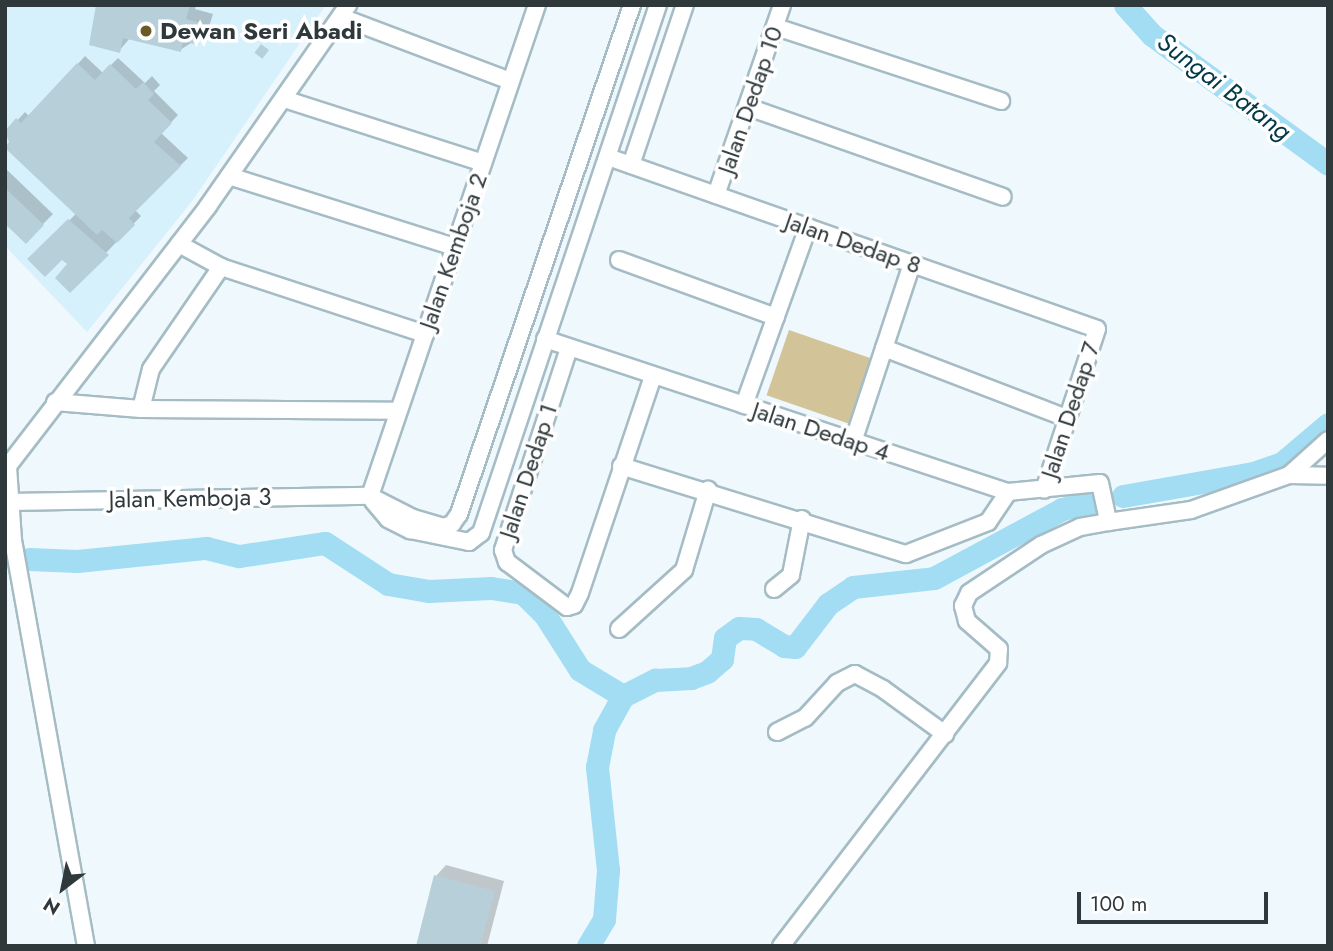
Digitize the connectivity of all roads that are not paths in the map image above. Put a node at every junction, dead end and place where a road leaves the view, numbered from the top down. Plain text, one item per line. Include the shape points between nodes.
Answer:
1 (537, 5) edge
2 (632, 5) edge
3 (658, 5) edge
4 (685, 5) edge
5 (782, 5) edge
6 (344, 11) edge
7 (776, 27) junction
8 (510, 81) junction
9 (284, 99) junction
10 (1000, 101) dead end
11 (748, 107) junction
12 (608, 157) junction
13 (483, 163) junction
14 (631, 165) junction
15 (229, 177) junction
16 (716, 195) junction
17 (1003, 197) dead end
18 (808, 228) junction
19 (179, 244) junction
20 (454, 247) junction
21 (619, 260) dead end
22 (912, 264) junction
23 (221, 267) junction
24 (776, 317) junction
25 (1097, 329) joint
26 (425, 334) junction
27 (545, 339) junction
28 (569, 348) junction
29 (884, 348) junction
30 (653, 376) junction
31 (55, 402) junction
32 (744, 405) junction
33 (141, 409) junction
34 (398, 411) junction
35 (1066, 418) junction
36 (854, 439) junction
37 (1328, 440) edge
38 (621, 466) junction
39 (1289, 475) junction
40 (1328, 476) edge
41 (708, 490) junction
42 (1044, 490) junction
43 (1008, 492) junction
44 (370, 496) junction
45 (9, 502) junction
46 (802, 519) junction
47 (1108, 522) junction
48 (774, 589) dead end
49 (619, 629) dead end
50 (777, 732) dead end
51 (946, 734) junction
52 (86, 946) edge
53 (781, 946) edge

1 - 8 street, Jalan Kemboja 2
2 - 44 street via 457,520 444,527 413,518
3 - 12 street
4 - 14 street
5 - 7 street, Jalan Dedap 10
6 - 8 street
6 - 9 street
7 - 10 street
7 - 11 street, Jalan Dedap 10
8 - 13 street, Jalan Kemboja 2
9 - 13 street
9 - 15 street
11 - 16 street, Jalan Dedap 10
11 - 17 street
12 - 14 street, Jalan Dedap 8
12 - 27 street
13 - 20 street, Jalan Kemboja 2
14 - 16 street, Jalan Dedap 8
15 - 19 street
15 - 20 street
16 - 18 street, Jalan Dedap 8
18 - 22 street, Jalan Dedap 8
18 - 24 street
19 - 23 street
19 - 31 street
20 - 26 street, Jalan Kemboja 2
21 - 24 street
22 - 25 street, Jalan Dedap 8
22 - 29 street
23 - 26 street
23 - 33 street via 151,369
24 - 32 street
25 - 35 street, Jalan Dedap 7
26 - 34 street, Jalan Kemboja 2
27 - 28 street, Jalan Dedap 4
27 - 44 street via 477,540 447,540 411,530 388,519
28 - 30 street, Jalan Dedap 4
28 - 38 street, Jalan Dedap 1 via 503,550 506,562 561,606 571,608 576,603
29 - 35 street
29 - 36 street
30 - 32 street, Jalan Dedap 4
30 - 38 street
31 - 33 street
31 - 45 street via 8,466
32 - 36 street, Jalan Dedap 4
33 - 34 street
34 - 44 street, Jalan Kemboja 2
35 - 42 street, Jalan Dedap 7
36 - 43 street, Jalan Dedap 4
37 - 39 street
38 - 41 street
39 - 40 street
39 - 47 street via 1191,510
41 - 46 street
41 - 49 street via 684,570
42 - 43 street, Jalan Dedap 4
42 - 47 street, Jalan Dedap 4 via 1100,483
43 - 46 street via 988,522 906,554
44 - 45 street, Jalan Kemboja 3
45 - 52 street
46 - 48 street via 791,575
47 - 51 street via 1080,527 1041,545 969,593 963,606 967,621 993,643 1000,657
50 - 51 street via 805,718 837,683 855,674
51 - 53 street

